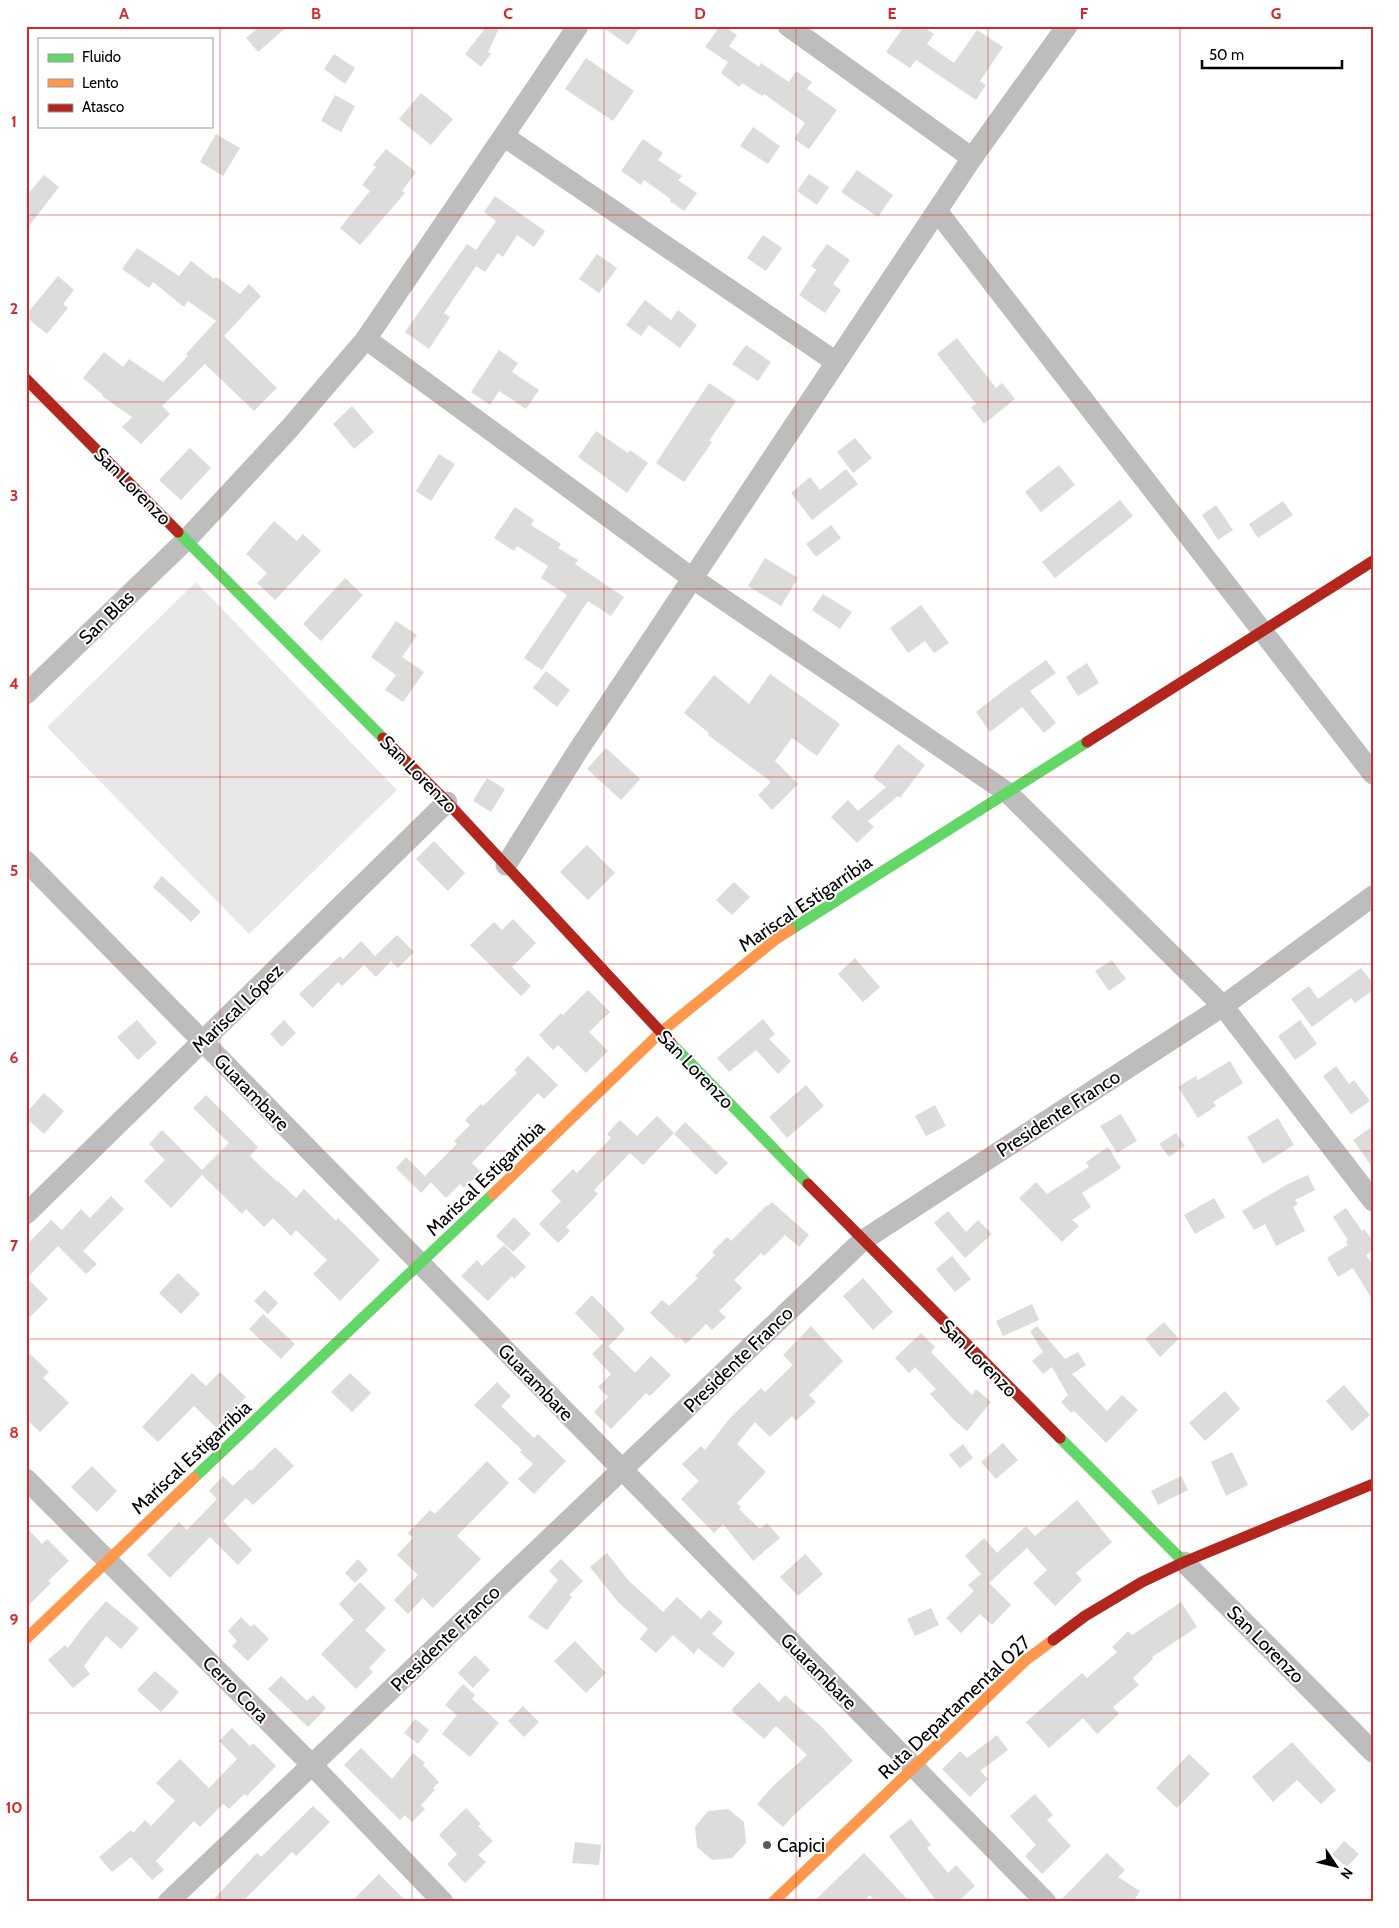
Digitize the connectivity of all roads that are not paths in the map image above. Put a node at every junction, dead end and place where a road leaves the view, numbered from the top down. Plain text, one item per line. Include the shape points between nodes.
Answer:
1 (578, 26) edge
2 (788, 26) edge
3 (1067, 26) edge
4 (505, 137) junction
5 (972, 158) junction
6 (937, 211) junction
7 (366, 339) junction
8 (836, 362) junction
9 (26, 379) edge
10 (186, 540) junction
11 (1373, 561) edge
12 (692, 578) junction
13 (1262, 632) junction
14 (26, 694) edge
15 (1373, 774) edge
16 (1008, 793) junction
17 (447, 802) junction
18 (26, 861) edge
19 (506, 865) junction
20 (1373, 896) edge
21 (1223, 1006) junction
22 (661, 1032) junction
23 (203, 1041) junction
24 (1373, 1201) edge
25 (26, 1214) edge
26 (862, 1241) junction
27 (421, 1264) junction
28 (622, 1470) junction
29 (26, 1479) edge
30 (1373, 1484) edge
31 (106, 1561) junction
32 (1184, 1562) junction
33 (26, 1639) edge
34 (1373, 1752) edge
35 (312, 1764) junction
36 (914, 1767) junction
37 (168, 1902) edge
38 (443, 1902) edge
39 (773, 1902) edge
40 (1046, 1902) edge

1 - 4 street, San Blas
2 - 5 street
3 - 5 street
4 - 7 street, San Blas
4 - 8 street
5 - 6 street
6 - 8 street
6 - 13 street
7 - 10 street, San Blas via 308,408
7 - 12 street
8 - 12 street
9 - 10 street, San Lorenzo
10 - 14 street, San Blas
10 - 17 street, San Lorenzo
11 - 13 street, Mariscal Estigarribia
12 - 16 street
12 - 19 street
13 - 15 street
13 - 16 street, Mariscal Estigarribia
16 - 21 street
16 - 22 street, Mariscal Estigarribia via 776,939
17 - 19 street, San Lorenzo
17 - 23 street, Mariscal López
18 - 23 street, Guarambare
19 - 22 street, San Lorenzo
20 - 21 street, Presidente Franco
21 - 24 street
21 - 26 street, Presidente Franco
22 - 26 street, San Lorenzo
22 - 27 street, Mariscal Estigarribia
23 - 25 street, Mariscal López
23 - 27 street, Guarambare
26 - 28 street, Presidente Franco
26 - 32 street, San Lorenzo
27 - 28 street, Guarambare
27 - 31 street, Mariscal Estigarribia
28 - 35 street, Presidente Franco
28 - 36 street, Guarambare
29 - 31 street, Cerro Cora
30 - 32 street, Ruta Departamental 027
31 - 33 street, Mariscal Estigarribia
31 - 35 street, Cerro Cora
32 - 34 street, San Lorenzo
32 - 36 street, Ruta Departamental 027 via 1142,1582 1085,1616 1026,1660
35 - 37 street, Presidente Franco
35 - 38 street, Cerro Cora
36 - 39 street, Ruta Departamental 027
36 - 40 street, Guarambare

